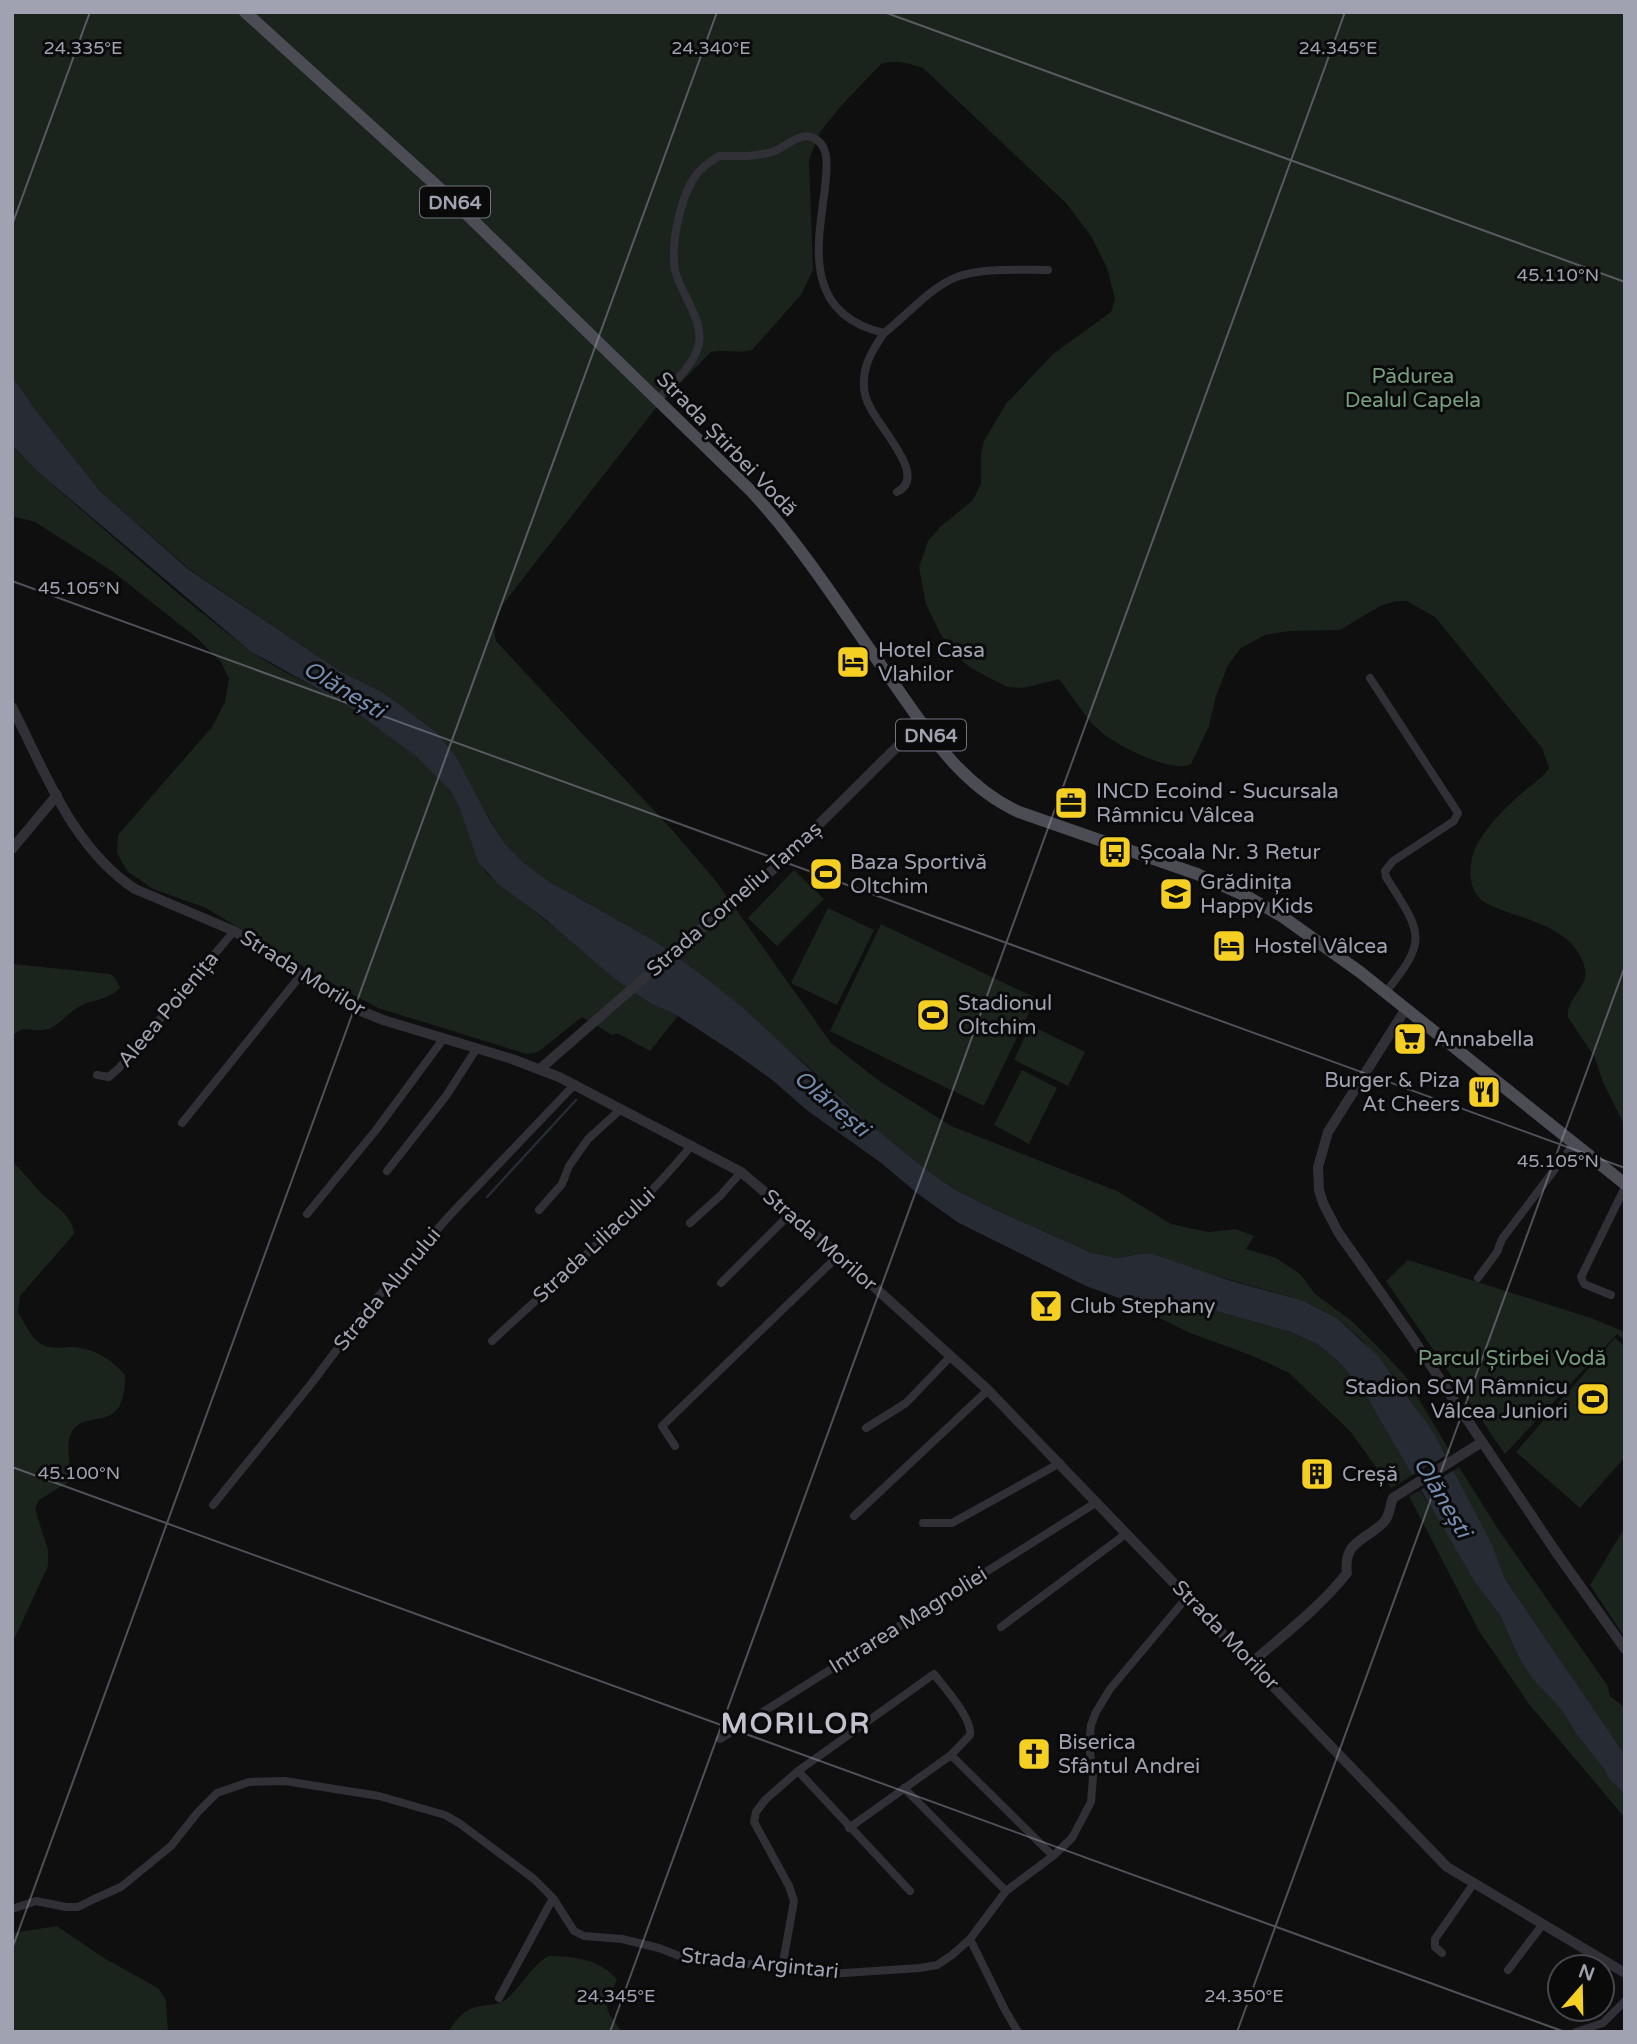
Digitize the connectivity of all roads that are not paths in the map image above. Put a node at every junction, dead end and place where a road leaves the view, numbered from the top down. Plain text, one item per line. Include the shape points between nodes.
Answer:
1 (245, 12) edge
2 (1048, 270) dead end
3 (884, 333) junction
4 (657, 400) junction
5 (897, 492) dead end
6 (1370, 678) dead end
7 (12, 707) edge
8 (922, 722) junction
9 (57, 795) junction
10 (12, 849) edge
11 (234, 931) junction
12 (300, 976) junction
13 (1385, 993) junction
14 (1405, 1010) junction
15 (444, 1038) junction
16 (477, 1048) junction
17 (540, 1069) junction
18 (97, 1075) dead end
19 (575, 1084) junction
20 (621, 1109) junction
21 (182, 1123) dead end
22 (1574, 1144) junction
23 (692, 1145) junction
24 (387, 1171) dead end
25 (741, 1172) junction
26 (1625, 1186) edge
27 (538, 1210) dead end
28 (307, 1214) dead end
29 (790, 1214) junction
30 (690, 1223) dead end
31 (839, 1255) junction
32 (1478, 1278) dead end
33 (721, 1283) dead end
34 (1611, 1295) dead end
35 (492, 1341) dead end
36 (951, 1356) junction
37 (988, 1390) junction
38 (866, 1428) dead end
39 (1482, 1442) junction
40 (675, 1446) dead end
41 (1060, 1463) junction
42 (1097, 1502) junction
43 (213, 1505) dead end
44 (854, 1516) dead end
45 (923, 1523) dead end
46 (1127, 1533) junction
47 (1188, 1596) junction
48 (1001, 1627) dead end
49 (1625, 1649) edge
50 (1251, 1663) junction
51 (719, 1739) dead end
52 (951, 1755) junction
53 (798, 1771) junction
54 (904, 1788) junction
55 (849, 1828) junction
56 (1054, 1857) junction
57 (1474, 1883) junction
58 (910, 1891) dead end
59 (1006, 1891) junction
60 (553, 1898) junction
61 (12, 1909) edge
62 (1543, 1924) junction
63 (970, 1939) junction
64 (1442, 1953) dead end
65 (782, 1968) junction
66 (1508, 1970) dead end
67 (1625, 1973) edge
68 (499, 1998) dead end
69 (1625, 2001) edge
70 (1018, 2032) edge
71 (1576, 2032) edge

1 - 4 main road, Strada Știrbei Vodă / DN64 via 440,188
2 - 3 street via 955,277
3 - 4 street via 841,313 823,289 819,269 826,173 822,144 801,136 774,151 719,156 694,178 672,252 677,278 697,324 699,346
3 - 5 street via 870,352 864,392 868,408 908,467 910,480
4 - 8 main road, Strada Știrbei Vodă / DN64 via 775,518
6 - 13 street via 1458,813 1454,821 1385,871 1408,912 1416,946
7 - 9 street, Strada Morilor
8 - 13 main road, Strada Știrbei Vodă / DN64 via 959,770 1005,806 1197,874 1248,897 1324,945
8 - 17 street, Strada Corneliu Tamaș via 775,868
9 - 10 street
9 - 11 street, Strada Morilor via 88,844 123,882
11 - 12 street, Strada Morilor
11 - 18 street, Aleea Poienița via 119,1068 109,1077
12 - 15 street, Strada Morilor via 351,1007
12 - 21 street
13 - 14 main road, Strada Știrbei Vodă / DN64
14 - 22 main road, Strada Știrbei Vodă / DN64
14 - 39 street via 1328,1132 1318,1167 1320,1190 1338,1232
15 - 16 street, Strada Morilor
15 - 28 street
16 - 17 street, Strada Morilor
16 - 24 street
17 - 19 street, Strada Morilor
19 - 20 street, Strada Morilor
19 - 43 street, Strada Alunului via 450,1214 368,1308
20 - 23 street, Strada Morilor
20 - 27 street via 588,1139 562,1184
22 - 26 main road, Strada Știrbei Vodă / DN64
22 - 32 street
23 - 25 street, Strada Morilor
23 - 35 street, Strada Liliacului via 628,1214
25 - 29 street, Strada Morilor
25 - 30 street
26 - 34 street via 1581,1277 1584,1284
29 - 31 street, Strada Morilor
29 - 33 street
31 - 36 street, Strada Morilor
31 - 40 street via 662,1426
36 - 37 street, Strada Morilor
36 - 38 street via 906,1403
37 - 41 street, Strada Morilor
37 - 44 street
39 - 49 street
39 - 50 street via 1393,1498 1384,1522 1350,1549 1348,1573 1338,1585
41 - 42 street, Strada Morilor
41 - 45 street via 952,1523
42 - 46 street, Strada Morilor
42 - 51 street, Intrarea Magnoliei
46 - 47 street, Strada Morilor
46 - 48 street
47 - 50 street, Strada Morilor
47 - 56 street, Strada Argintari via 1102,1700 1090,1734 1091,1802 1072,1838
50 - 57 street, Strada Morilor via 1447,1867
52 - 53 street via 972,1730 934,1674
52 - 54 street
52 - 56 street
53 - 55 street
53 - 65 street via 765,1800 754,1822 794,1901
54 - 55 street
54 - 59 street
55 - 58 street
56 - 59 street, Strada Argintari
57 - 62 street, Strada Morilor
57 - 64 street via 1435,1939 1435,1947
59 - 63 street, Strada Argintari
60 - 61 street, Strada Argintari via 445,1815 334,1788 261,1781 217,1793 170,1846 121,1887 78,1907 36,1901
60 - 65 street, Strada Argintari via 574,1931 584,1937 622,1939 694,1960
60 - 68 street
62 - 66 street
62 - 67 street, Strada Morilor
63 - 65 street, Strada Argintari via 937,1965 919,1968 829,1974
63 - 70 street
69 - 71 street via 1603,2023

